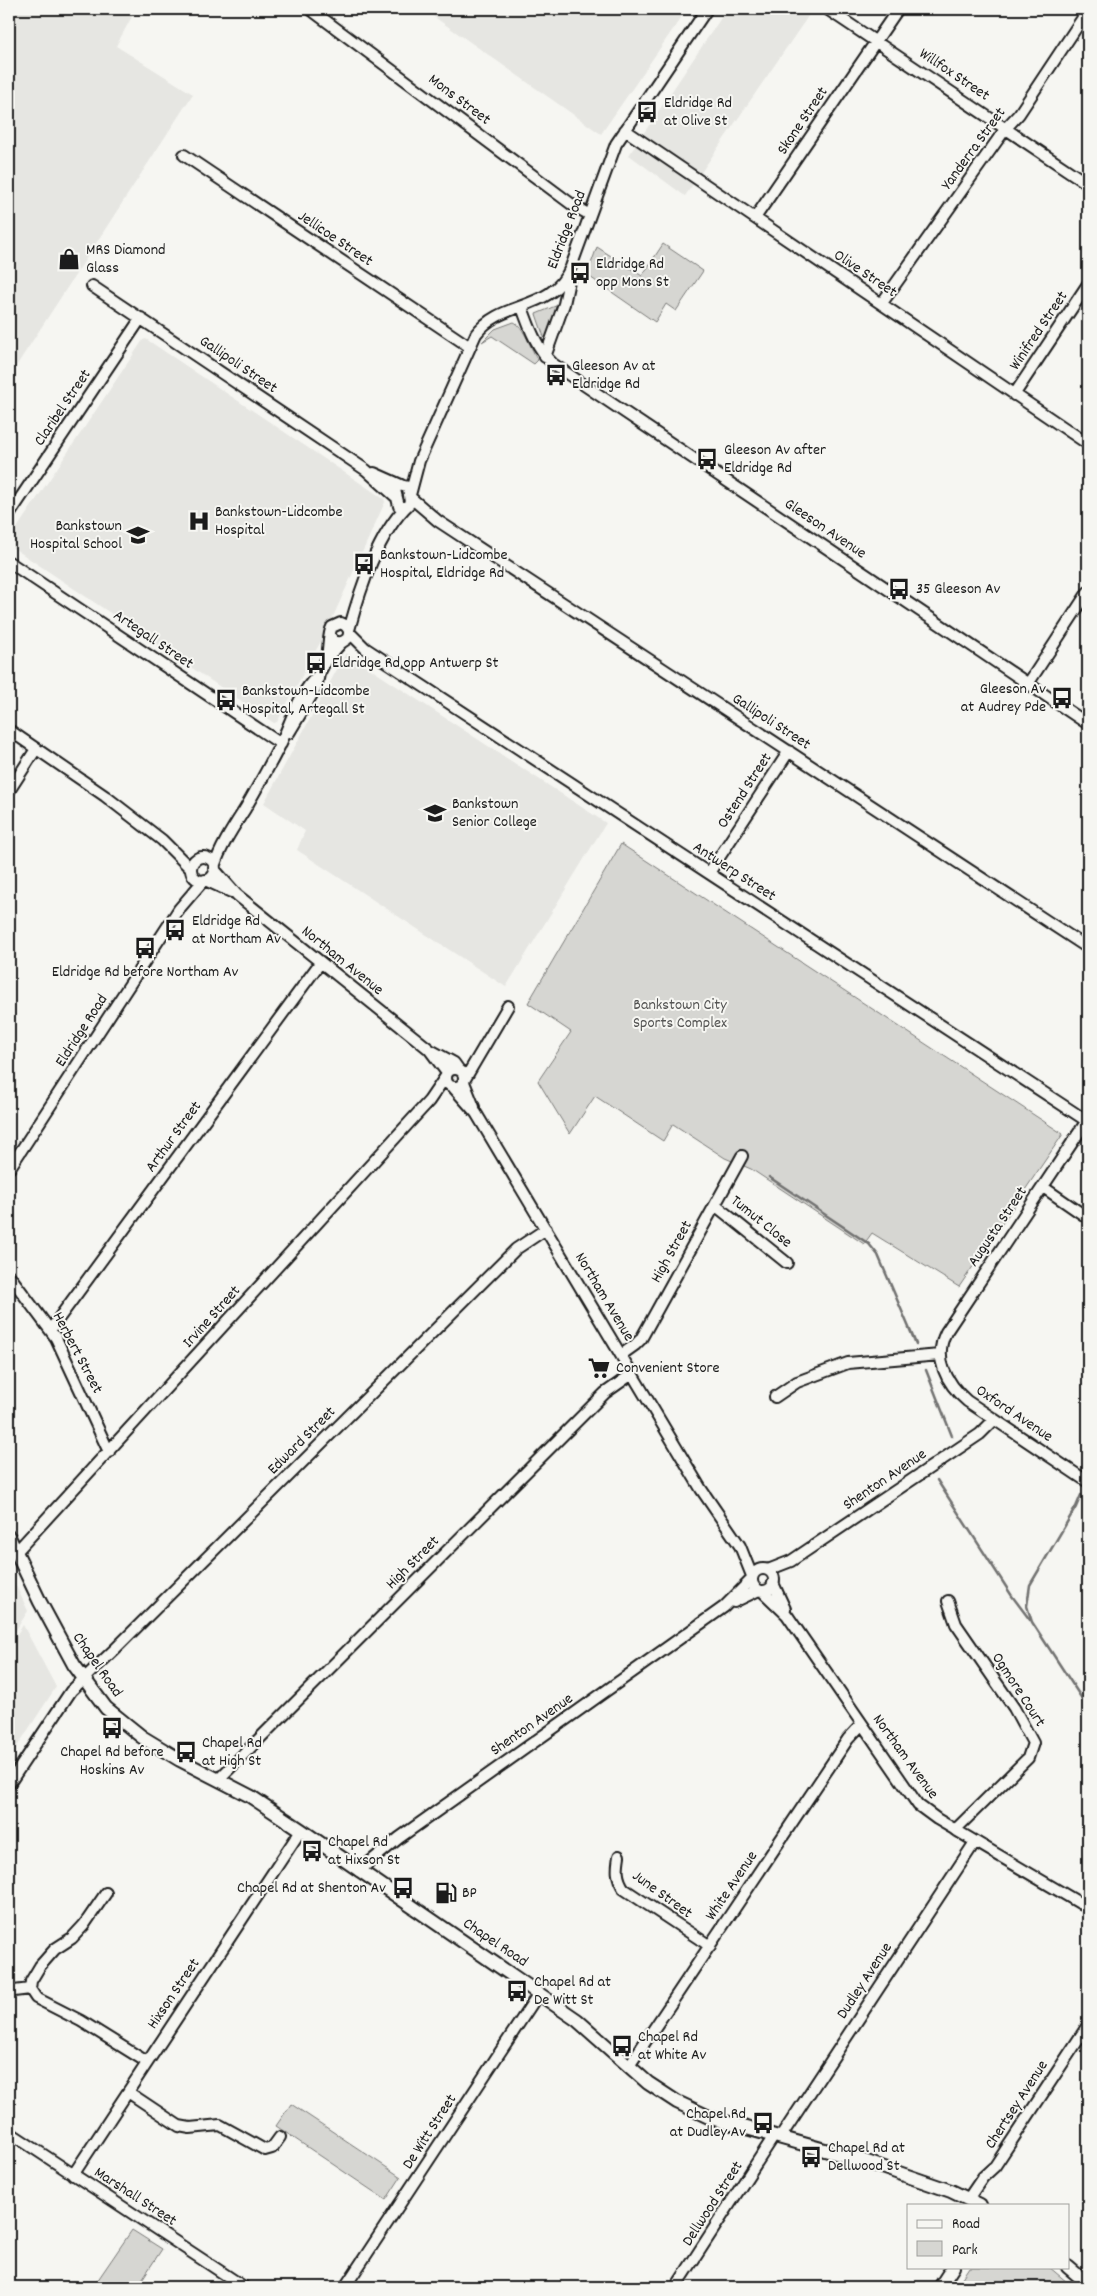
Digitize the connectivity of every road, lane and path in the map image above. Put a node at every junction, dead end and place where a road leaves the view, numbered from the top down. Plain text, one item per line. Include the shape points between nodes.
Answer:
1 (310, 9) edge
2 (708, 9) edge
3 (827, 9) edge
4 (898, 9) edge
5 (1088, 10) edge
6 (875, 41) junction
7 (1006, 128) junction
8 (625, 130) junction
9 (184, 155) dead end
10 (1088, 184) edge
11 (590, 215) junction
12 (755, 218) junction
13 (572, 267) junction
14 (1088, 284) edge
15 (92, 286) dead end
16 (882, 303) junction
17 (522, 307) junction
18 (141, 318) junction
19 (470, 347) junction
20 (545, 357) junction
21 (1014, 395) junction
22 (1088, 444) edge
23 (419, 460) junction
24 (366, 470) junction
25 (402, 485) junction
26 (395, 497) junction
27 (408, 501) junction
28 (9, 516) edge
29 (386, 535) junction
30 (9, 562) edge
31 (1088, 592) edge
32 (357, 598) junction
33 (338, 623) junction
34 (349, 631) junction
35 (330, 636) junction
36 (343, 642) junction
37 (365, 648) junction
38 (326, 660) junction
39 (1028, 684) junction
40 (1088, 724) edge
41 (9, 730) edge
42 (280, 744) junction
43 (36, 749) junction
44 (789, 751) junction
45 (9, 791) edge
46 (226, 838) junction
47 (162, 840) junction
48 (200, 858) junction
49 (214, 868) junction
50 (192, 872) junction
51 (709, 873) junction
52 (204, 880) junction
53 (237, 895) junction
54 (179, 909) junction
55 (1088, 948) edge
56 (320, 963) junction
57 (508, 1006) dead end
58 (428, 1049) junction
59 (447, 1075) junction
60 (462, 1075) junction
61 (452, 1087) junction
62 (429, 1101) junction
63 (476, 1113) junction
64 (1088, 1120) edge
65 (742, 1156) dead end
66 (9, 1169) edge
67 (1043, 1187) junction
68 (715, 1205) junction
69 (1088, 1218) edge
70 (546, 1229) junction
71 (787, 1263) dead end
72 (9, 1275) edge
73 (51, 1329) junction
74 (621, 1355) junction
75 (940, 1355) junction
76 (632, 1374) junction
77 (775, 1397) dead end
78 (994, 1420) junction
79 (109, 1452) junction
80 (1088, 1482) edge
81 (9, 1537) edge
82 (740, 1546) junction
83 (16, 1552) junction
84 (791, 1561) junction
85 (767, 1569) junction
86 (752, 1578) junction
87 (774, 1583) junction
88 (760, 1590) junction
89 (948, 1602) dead end
90 (724, 1607) junction
91 (787, 1615) junction
92 (83, 1679) junction
93 (862, 1724) junction
94 (219, 1779) junction
95 (9, 1784) edge
96 (301, 1830) junction
97 (955, 1830) junction
98 (975, 1842) junction
99 (620, 1856) dead end
100 (360, 1870) junction
101 (106, 1893) dead end
102 (1088, 1908) edge
103 (710, 1946) junction
104 (30, 1989) junction
105 (14, 1991) dead end
106 (539, 1993) junction
107 (1088, 2025) edge
108 (147, 2062) junction
109 (629, 2066) junction
110 (128, 2092) junction
111 (9, 2132) edge
112 (280, 2137) dead end
113 (777, 2137) junction
114 (73, 2175) junction
115 (968, 2198) junction
116 (978, 2204) edge
117 (952, 2268) edge
118 (1070, 2268) edge
119 (1088, 2284) edge
120 (244, 2287) edge
121 (346, 2287) edge
122 (676, 2287) edge
123 (940, 2287) edge

1 - 11 street, Mons Street
2 - 8 street, Eldridge Road
3 - 6 street, Willfox Street
4 - 6 street, Skone Street
5 - 7 street, Yanderra Street via 1019,114
6 - 7 street, Willfox Street
6 - 12 street, Skone Street
7 - 10 street, Willfox Street
7 - 16 street, Yanderra Street
8 - 11 street, Eldridge Road via 614,148
8 - 12 street, Olive Street
9 - 19 street, Jellicoe Street
11 - 13 street, Eldridge Road
12 - 16 street, Olive Street
13 - 17 street, Eldridge Road via 554,292
13 - 20 street via 564,304
14 - 21 street, Winifred Street
15 - 18 street, Gallipoli Street
16 - 21 street, Olive Street
17 - 19 street, Eldridge Road via 489,321 476,334
17 - 20 street, Gleeson Avenue
18 - 24 street, Gallipoli Street
18 - 28 street, Claribel Street
19 - 23 street, Eldridge Road
20 - 39 street, Gleeson Avenue
21 - 22 street, Olive Street
23 - 25 street, Eldridge Road
23 - 27 street, Eldridge Road
24 - 25 street, Gallipoli Street
24 - 26 street, Gallipoli Street
25 - 26 street, Eldridge Road via 395,488
25 - 27 street via 408,487
26 - 27 street, Gallipoli Street via 399,506
26 - 29 street, Eldridge Road
27 - 29 street, Eldridge Road
27 - 44 street, Gallipoli Street
29 - 32 street, Eldridge Road
30 - 42 street, Artegall Street
31 - 39 street
32 - 33 street, Eldridge Road
32 - 34 street, Eldridge Road
33 - 34 street
33 - 35 street via 331,628
34 - 36 street
34 - 37 street, Antwerp Street
35 - 36 street via 334,641
35 - 38 street
36 - 37 street, Antwerp Street
36 - 38 street
37 - 51 street, Antwerp Street
38 - 42 street via 291,715
39 - 40 street, Gleeson Avenue
41 - 43 street
42 - 46 street
43 - 45 street
43 - 47 street via 106,796
44 - 51 street, Ostend Street
44 - 55 street, Gallipoli Street
46 - 48 street
46 - 49 street
47 - 48 street
47 - 50 street
48 - 49 street via 210,860
48 - 50 street via 193,863
49 - 52 street via 212,876
49 - 53 street, Northam Avenue
50 - 52 street via 197,879
50 - 54 street, Eldridge Road
51 - 64 street, Antwerp Street
52 - 53 street, Northam Avenue
52 - 54 street, Eldridge Road
53 - 56 street, Northam Avenue
54 - 66 street, Eldridge Road
56 - 58 street, Northam Avenue
56 - 73 street, Arthur Street
57 - 60 street
58 - 59 street, Northam Avenue
58 - 60 street, Northam Avenue via 454,1063
59 - 60 street via 452,1069
59 - 61 street via 446,1082
59 - 62 street, Irvine Street
60 - 61 street via 458,1087
60 - 63 street, Northam Avenue
61 - 62 street, Irvine Street
61 - 63 street, Northam Avenue
62 - 79 street, Irvine Street
63 - 70 street, Northam Avenue
64 - 67 street, Augusta Street
65 - 68 street, High Street
67 - 69 street
67 - 75 street, Augusta Street via 946,1332
68 - 71 street, Tumut Close
68 - 74 street, High Street via 641,1339
70 - 74 street, Northam Avenue
70 - 92 street, Edward Street via 516,1249
72 - 73 street, Herbert Street
73 - 79 street, Herbert Street
74 - 76 street, Northam Avenue
75 - 77 street via 848,1363 797,1382
75 - 78 street, Oxford Avenue via 944,1371 957,1391
76 - 82 street, Northam Avenue via 701,1489
76 - 94 street, High Street via 605,1393
78 - 80 street, Oxford Avenue
78 - 84 street, Shenton Avenue via 980,1434
79 - 83 street, Irvine Street
81 - 83 main road, Chapel Road
82 - 85 street, Northam Avenue
82 - 86 street, Northam Avenue
83 - 92 main road, Chapel Road via 58,1637
84 - 85 street, Shenton Avenue
84 - 87 street, Shenton Avenue
85 - 86 street via 759,1569
85 - 87 street
86 - 88 street
86 - 90 street, Shenton Avenue
87 - 88 street via 770,1588
87 - 91 street, Northam Avenue
88 - 90 street, Shenton Avenue
88 - 91 street, Northam Avenue
89 - 97 street, Ogmore Court via 956,1624 1014,1708 1033,1743 1028,1758
90 - 100 street, Shenton Avenue via 399,1838
91 - 93 street, Northam Avenue
92 - 94 main road, Chapel Road via 106,1708 134,1732 170,1755
92 - 95 street, Edward Street via 68,1695
93 - 97 street, Northam Avenue via 918,1805
93 - 103 street, White Avenue via 848,1739
94 - 96 main road, Chapel Road
96 - 100 main road, Chapel Road
96 - 108 street, Hixson Street
97 - 98 street, Northam Avenue
98 - 102 street, Northam Avenue
98 - 113 street, Dudley Avenue
99 - 103 street, June Street via 618,1881 624,1889
100 - 106 main road, Chapel Road
101 - 104 street via 84,1925 40,1966
103 - 109 street, White Avenue
104 - 105 street
104 - 108 street via 36,1998 81,2020
106 - 109 main road, Chapel Road via 577,2020
106 - 121 street, De Witt Street
107 - 115 street, Chertsey Avenue via 995,2166 982,2177
108 - 110 street, Hixson Street
109 - 113 main road, Chapel Road via 688,2108
110 - 112 street via 184,2127 220,2125 265,2150 272,2148
110 - 114 street, Hixson Street
111 - 114 street, Marshall Street
113 - 115 main road, Chapel Road via 858,2159
113 - 122 street, Dellwood Street
114 - 120 street, Marshall Street
115 - 116 main road, Chapel Road
117 - 123 main road
118 - 119 main road

